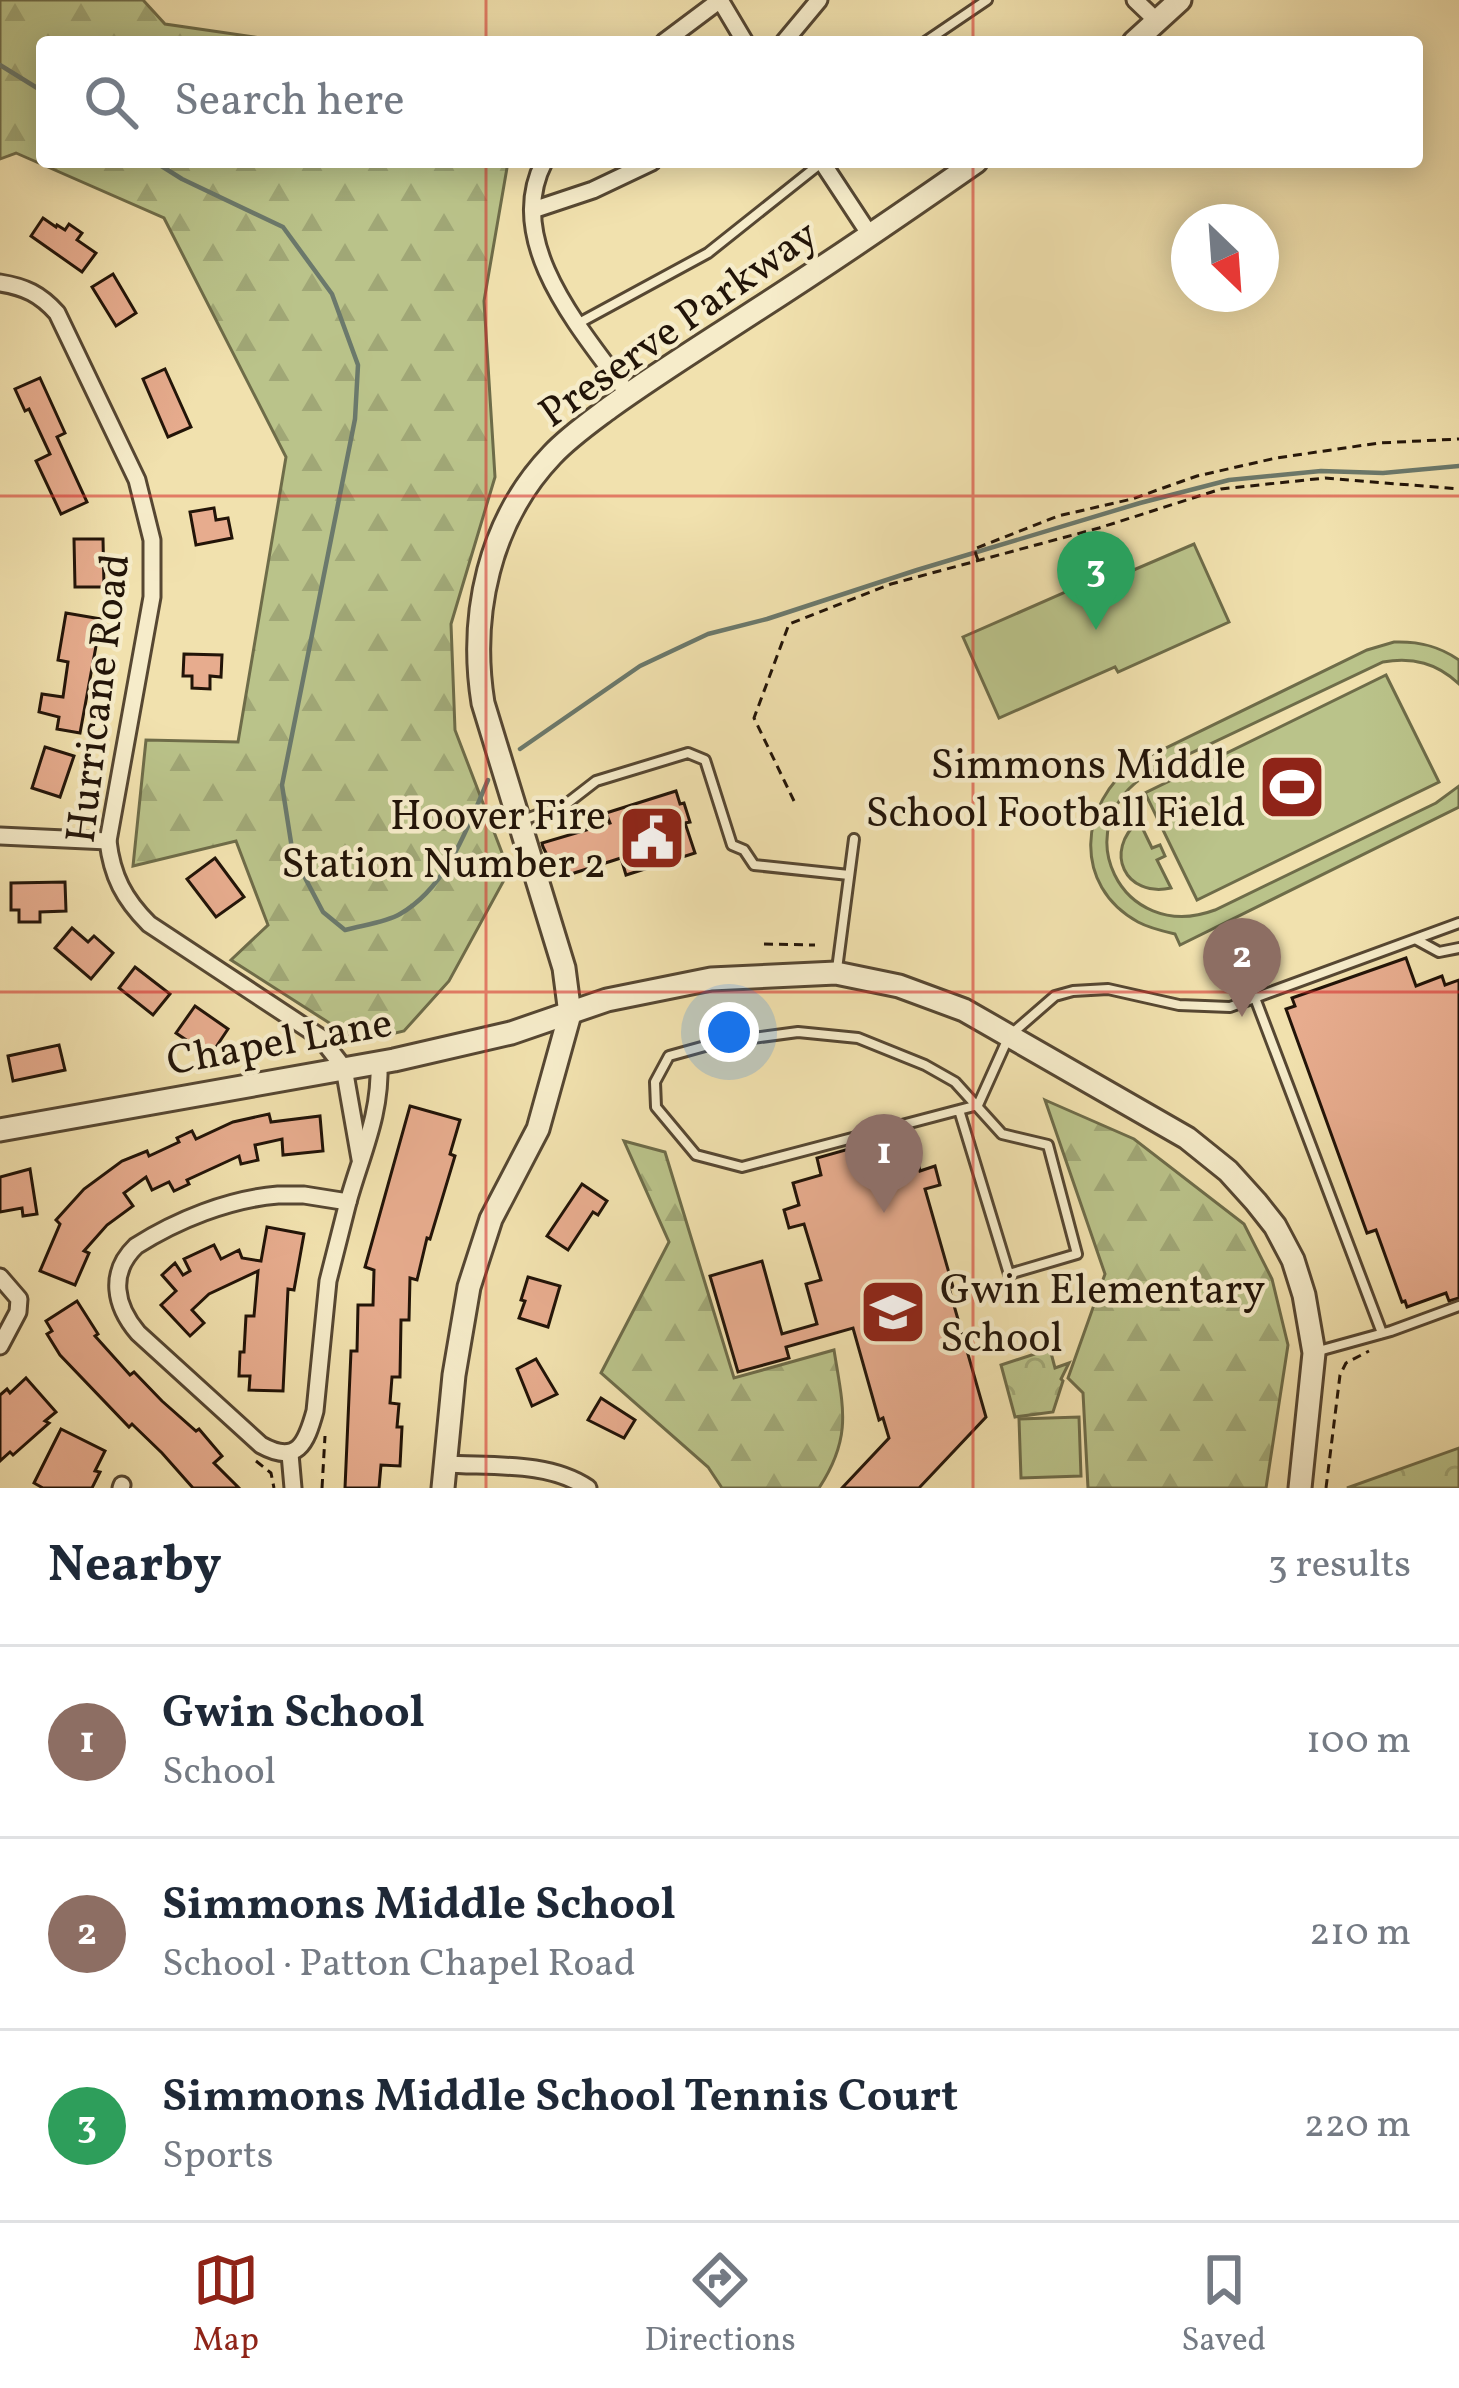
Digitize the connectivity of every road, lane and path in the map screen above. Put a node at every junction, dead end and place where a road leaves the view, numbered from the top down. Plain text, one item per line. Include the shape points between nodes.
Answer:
1 (720, 0) edge
2 (819, 0) edge
3 (987, 0) edge
4 (1135, 0) edge
5 (1180, 0) edge
6 (1158, 22) junction
7 (672, 36) edge
8 (741, 36) edge
9 (789, 36) edge
10 (934, 36) edge
11 (1141, 36) edge
12 (541, 168) edge
13 (639, 168) edge
14 (814, 168) edge
15 (826, 168) edge
16 (967, 168) edge
17 (533, 210) junction
18 (870, 235) junction
19 (0, 283) edge
20 (578, 324) junction
21 (628, 394) junction
22 (1459, 439) edge
23 (1459, 489) edge
24 (978, 560) junction
25 (794, 801) dead end
26 (519, 821) junction
27 (0, 836) edge
28 (854, 839) dead end
29 (108, 841) junction
30 (849, 875) junction
31 (1459, 923) edge
32 (1415, 939) junction
33 (764, 944) dead end
34 (815, 945) dead end
35 (1459, 948) edge
36 (836, 973) junction
37 (1255, 998) junction
38 (570, 1014) junction
39 (1009, 1036) junction
40 (379, 1062) junction
41 (344, 1068) junction
42 (978, 1105) junction
43 (959, 1109) junction
44 (0, 1130) edge
45 (360, 1159) junction
46 (348, 1202) junction
47 (0, 1277) edge
48 (1459, 1306) edge
49 (1382, 1333) junction
50 (0, 1346) edge
51 (1375, 1348) dead end
52 (1314, 1353) junction
53 (325, 1433) dead end
54 (290, 1454) junction
55 (254, 1457) dead end
56 (446, 1465) junction
57 (274, 1488) edge
58 (293, 1488) edge
59 (322, 1488) edge
60 (443, 1488) edge
61 (588, 1488) edge
62 (1300, 1488) edge
63 (1326, 1488) edge

1 - 7 street
1 - 8 street
2 - 9 street
3 - 10 lane
4 - 6 street
5 - 6 street
6 - 11 street
12 - 17 street
13 - 17 street
14 - 20 lane via 708,253
15 - 18 street
16 - 18 street, Preserve Parkway
17 - 20 street via 538,252
18 - 21 street, Preserve Parkway
19 - 29 street, Hurricane Road via 43,296 57,313 137,480 152,540 152,597
20 - 21 street
21 - 26 street, Preserve Parkway via 550,456 508,518 486,576 478,670
22 - 24 path via 1378,442 1197,476 1058,516 974,549
23 - 24 path via 1325,478 1220,489
24 - 25 path via 789,624 754,718
26 - 30 lane via 566,805 596,781 688,753 705,760 732,845 754,865
26 - 38 street, Preserve Parkway
27 - 29 street
28 - 30 lane
29 - 41 street, Hurricane Road via 122,893 149,924 320,1037
30 - 36 lane
31 - 32 lane
32 - 35 lane via 1438,952
32 - 37 lane
33 - 34 path
36 - 38 street, Chapel Lane via 711,979
36 - 39 street, Chapel Lane via 899,986
37 - 39 lane via 1208,1007 1108,988 1073,991 1055,996
37 - 49 lane
38 - 40 street, Chapel Lane
38 - 56 street via 538,1129 478,1252
39 - 42 lane
39 - 52 street, Chapel Lane via 1187,1138 1228,1171 1293,1260
40 - 41 street, Chapel Lane
40 - 45 street via 373,1127
41 - 44 street, Chapel Lane
41 - 45 street
42 - 43 lane
42 - 43 lane via 1002,1134 1048,1145 1077,1254 1009,1274
42 - 43 lane via 925,1065 858,1038 799,1032 669,1056 655,1082 656,1107 696,1156 742,1166
45 - 46 street
46 - 54 street via 328,1281 315,1412
46 - 54 street via 250,1197 149,1238 120,1269 118,1299 138,1333 261,1445
47 - 50 street via 19,1299
48 - 49 lane
49 - 52 lane
51 - 63 path via 1340,1375
52 - 62 street, Chapel Lane
53 - 59 path
54 - 58 street
55 - 57 path
56 - 60 street
56 - 61 street via 540,1469

